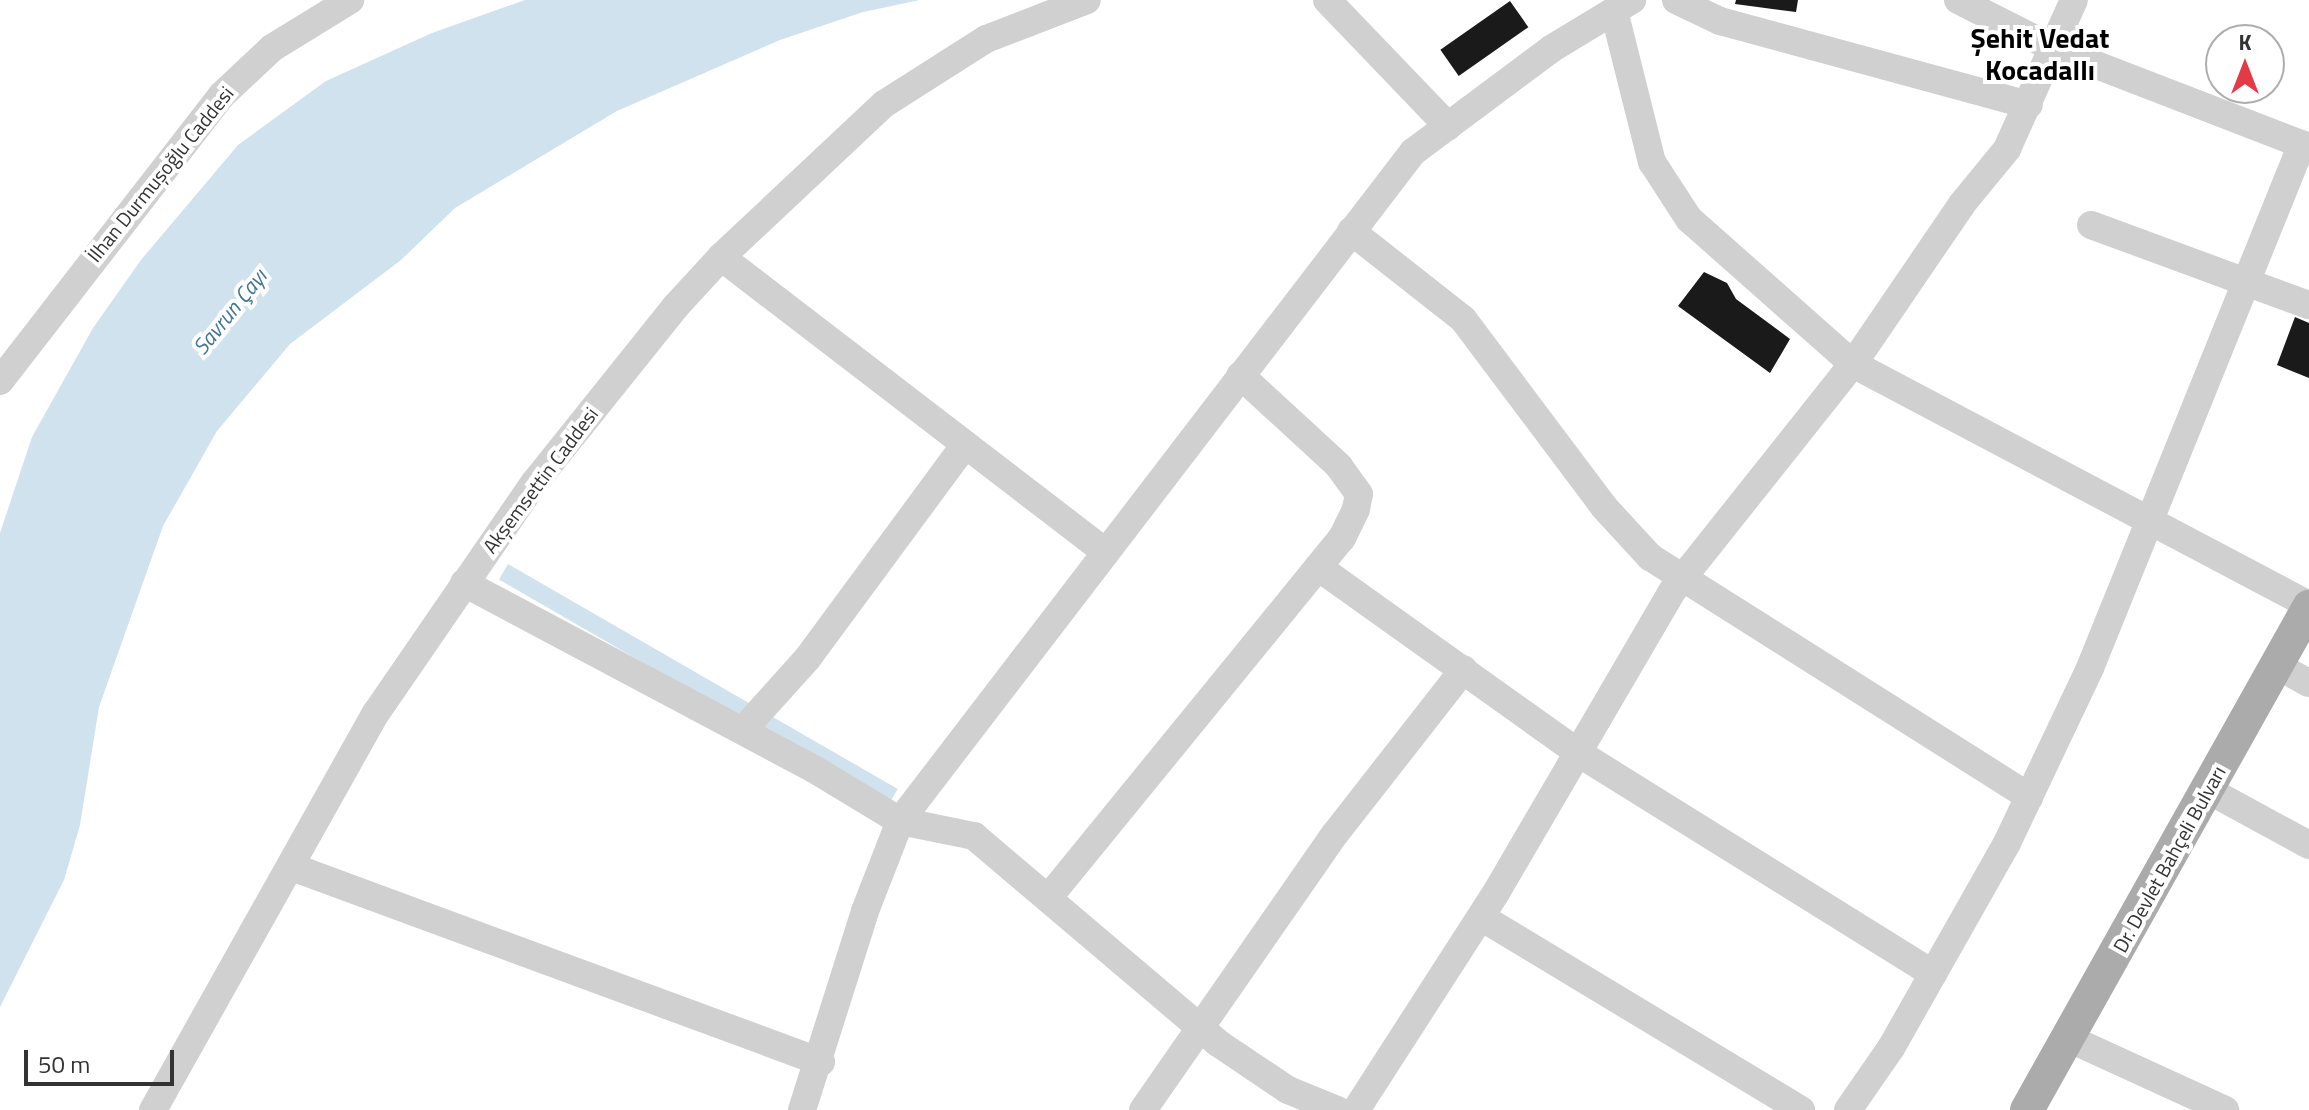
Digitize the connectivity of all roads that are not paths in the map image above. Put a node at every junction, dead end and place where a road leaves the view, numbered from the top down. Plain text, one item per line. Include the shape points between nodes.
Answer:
1 (350, 0) edge
2 (1087, 0) edge
3 (1327, 0) edge
4 (1676, 0) edge
5 (1958, 0) edge
6 (2074, 0) edge
7 (1623, 6) edge
8 (2055, 49) junction
9 (2029, 105) junction
10 (1448, 126) junction
11 (2305, 146) edge
12 (2091, 225) dead end
13 (1351, 231) junction
14 (721, 257) junction
15 (2244, 282) junction
16 (2309, 305) edge
17 (1853, 364) junction
18 (1240, 375) junction
19 (0, 381) edge
20 (965, 445) junction
21 (2147, 523) junction
22 (1106, 552) junction
23 (1318, 567) junction
24 (1683, 576) junction
25 (464, 583) junction
26 (2309, 606) edge
27 (2278, 666) junction
28 (1464, 669) junction
29 (2309, 683) edge
30 (743, 730) junction
31 (1580, 754) junction
32 (2208, 790) junction
33 (2029, 797) junction
34 (900, 821) junction
35 (2309, 845) edge
36 (292, 867) junction
37 (1049, 897) junction
38 (1481, 917) junction
39 (1933, 974) junction
40 (1201, 1029) junction
41 (2068, 1038) junction
42 (821, 1062) junction
43 (153, 1110) edge
44 (802, 1110) edge
45 (1143, 1110) edge
46 (1337, 1110) edge
47 (1356, 1110) edge
48 (1801, 1110) edge
49 (1848, 1110) edge
50 (2027, 1110) edge
51 (2225, 1110) edge

1 - 19 street, İlhan Durmuşoğlu Caddesi via 272,48 222,95
2 - 14 street, Akşemsettin Caddesi via 986,39 884,104
3 - 10 street
4 - 9 street via 1720,21
5 - 8 street
6 - 8 street
7 - 10 street via 1551,49
7 - 17 street via 1652,162 1689,219
8 - 9 street
8 - 11 street
9 - 17 street via 2007,149 1962,204
10 - 13 street via 1413,152
11 - 15 street
12 - 15 street
13 - 18 street
13 - 24 street via 1463,319 1604,507 1650,557
14 - 20 street
14 - 25 street, Akşemsettin Caddesi via 616,379
15 - 16 street
15 - 21 street
17 - 21 street
17 - 24 street
18 - 22 street
18 - 23 street via 1339,466 1359,494 1342,538
20 - 22 street
20 - 30 street via 807,659
21 - 26 street
21 - 33 street via 2090,668
22 - 34 street
23 - 28 street
23 - 37 street
24 - 31 street
24 - 33 street
25 - 30 street
25 - 36 street, Akşemsettin Caddesi via 376,713
26 - 27 main road, Dr. Devlet Bahçeli Bulvarı
27 - 29 street
27 - 32 main road, Dr. Devlet Bahçeli Bulvarı
28 - 31 street
28 - 40 street via 1335,834
30 - 34 street
31 - 38 street
31 - 39 street
32 - 35 street
32 - 41 main road, Dr. Devlet Bahçeli Bulvarı
33 - 39 street
34 - 37 street via 974,836
34 - 42 street via 865,911
36 - 42 street
36 - 43 street, Akşemsettin Caddesi
37 - 40 street
38 - 47 street
38 - 48 street
39 - 49 street
40 - 45 street
40 - 46 street via 1288,1090
41 - 50 main road, Dr. Devlet Bahçeli Bulvarı
41 - 51 street
42 - 44 street

